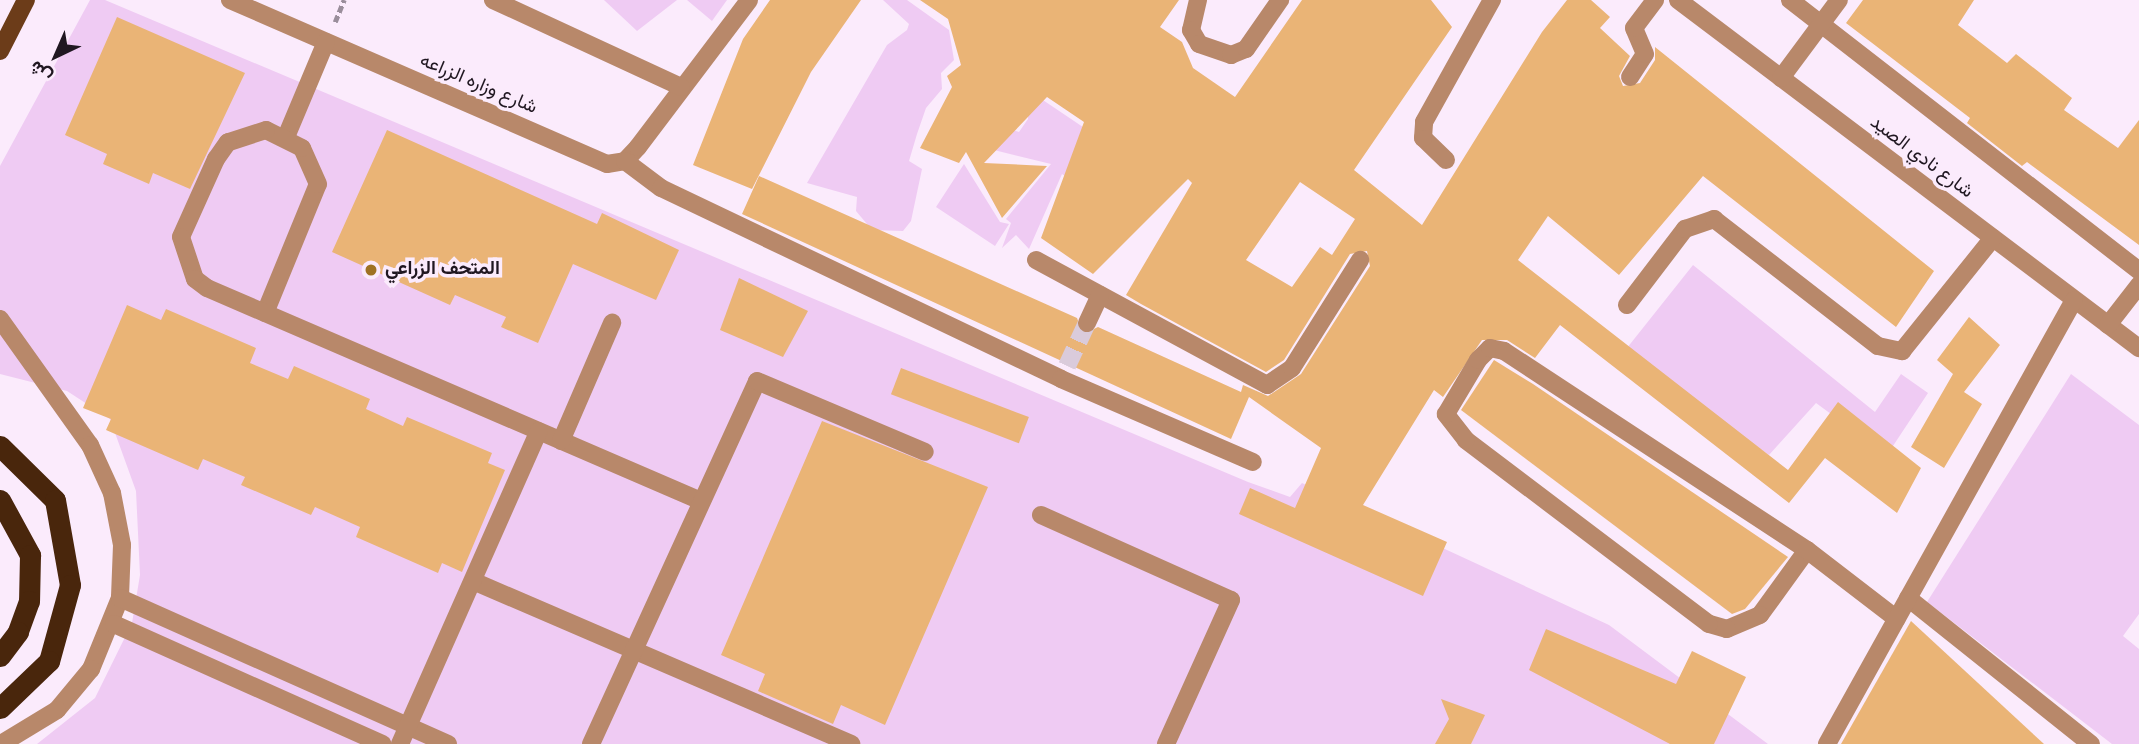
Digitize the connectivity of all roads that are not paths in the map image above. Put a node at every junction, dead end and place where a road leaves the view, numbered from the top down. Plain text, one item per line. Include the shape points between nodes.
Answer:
1 (26, 0) edge
2 (230, 0) edge
3 (494, 0) edge
4 (749, 0) edge
5 (1198, 0) edge
6 (1280, 0) edge
7 (1492, 0) edge
8 (1655, 0) edge
9 (1678, 0) edge
10 (1790, 0) edge
11 (1839, 0) edge
12 (1821, 24) junction
13 (326, 42) junction
14 (0, 51) edge
15 (1630, 77) dead end
16 (1781, 78) junction
17 (681, 87) junction
18 (286, 137) junction
19 (1446, 160) dead end
20 (625, 161) junction
21 (1993, 238) junction
22 (1036, 260) dead end
23 (1360, 260) dead end
24 (2139, 271) edge
25 (2139, 285) edge
26 (1100, 295) junction
27 (2074, 300) junction
28 (1627, 305) dead end
29 (265, 313) junction
30 (0, 320) edge
31 (612, 323) dead end
32 (1087, 323) tunnel mouth
33 (2108, 326) junction
34 (2139, 348) edge
35 (539, 431) junction
36 (561, 441) junction
37 (0, 446) edge
38 (925, 452) dead end
39 (1253, 462) dead end
40 (0, 500) edge
41 (701, 501) junction
42 (1041, 515) dead end
43 (1807, 550) junction
44 (472, 581) junction
45 (120, 598) junction
46 (1908, 598) junction
47 (1896, 619) junction
48 (114, 624) junction
49 (634, 651) junction
50 (0, 656) edge
51 (0, 708) edge
52 (408, 726) junction
53 (1, 744) edge
54 (382, 744) edge
55 (400, 744) edge
56 (448, 744) edge
57 (592, 744) edge
58 (851, 744) edge
59 (1166, 744) edge
60 (1827, 744) edge
61 (2091, 744) edge

1 - 14 main road
2 - 13 street, شارع وزاره الزراعه
3 - 17 street
4 - 17 street
5 - 6 street via 1191,30 1199,44 1230,55 1246,49
7 - 19 street via 1424,122 1423,138
8 - 15 street via 1634,28 1645,54
9 - 16 street, شارع نادي الصيد
10 - 12 street
11 - 12 street
12 - 16 street
12 - 24 street
13 - 18 street
13 - 20 street, شارع وزاره الزراعه via 607,164
16 - 21 street, شارع نادي الصيد
17 - 20 street
18 - 29 street via 314,164 318,184
18 - 29 street via 266,130 228,142 181,236 195,279
20 - 39 street via 662,187
21 - 27 street, شارع نادي الصيد
21 - 28 street via 1902,351 1878,346 1714,219 1685,229
22 - 26 street
23 - 26 street via 1292,368 1267,385
25 - 33 street
26 - 32 street
27 - 33 street, شارع نادي الصيد
27 - 46 street
29 - 35 street
30 - 45 street via 90,445 112,493 122,545
31 - 36 street
33 - 34 street, شارع نادي الصيد
35 - 36 street
35 - 44 street
36 - 41 street
37 - 51 highway via 55,500 70,585 49,661
38 - 41 street via 757,381
40 - 50 highway via 30,555 29,601 18,632
41 - 49 street
42 - 59 street via 1231,600
43 - 43 street via 1504,351 1490,348 1478,360 1446,414 1466,440 1709,624 1727,629 1760,615
43 - 47 street
44 - 49 street
44 - 52 street
45 - 48 street
45 - 52 street
46 - 47 street
46 - 61 street
47 - 60 street
48 - 53 street via 91,669 57,710
48 - 54 street
49 - 57 street
49 - 58 street
52 - 55 street
52 - 56 street

